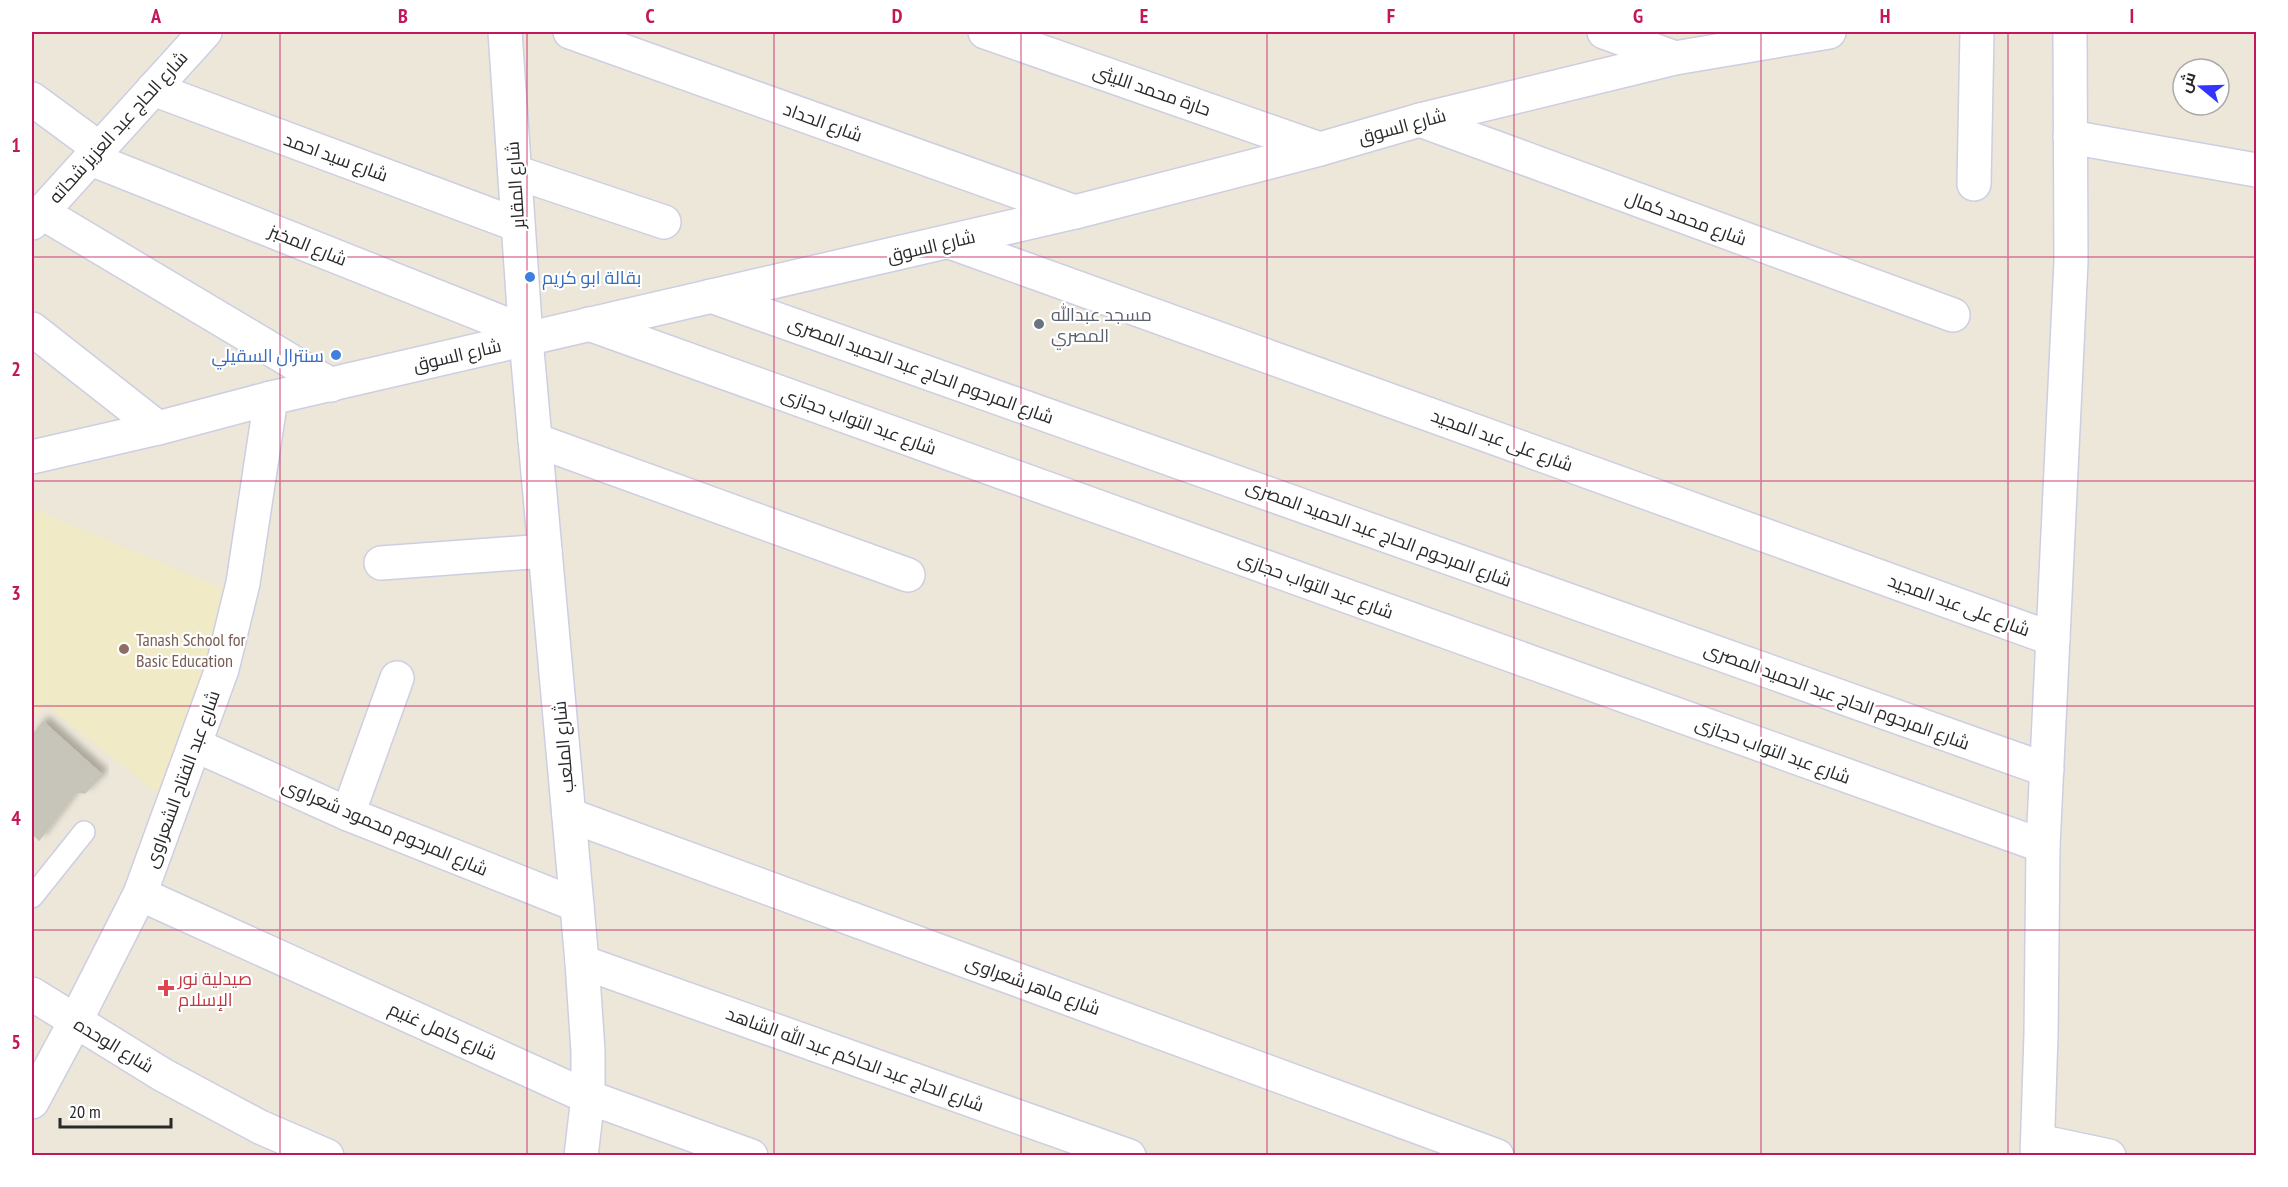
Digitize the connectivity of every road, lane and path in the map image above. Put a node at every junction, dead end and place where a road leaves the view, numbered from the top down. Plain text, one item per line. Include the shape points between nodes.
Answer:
1 (205, 32) edge
2 (505, 32) edge
3 (570, 32) edge
4 (985, 32) edge
5 (1604, 32) edge
6 (1829, 32) edge
7 (1977, 32) edge
8 (2070, 32) edge
9 (1675, 58) junction
10 (153, 89) junction
11 (32, 99) edge
12 (1420, 120) junction
13 (2070, 137) junction
14 (1320, 149) junction
15 (95, 154) junction
16 (2256, 170) edge
17 (514, 172) junction
18 (1974, 184) dead end
19 (1075, 212) junction
20 (36, 217) edge
21 (664, 222) dead end
22 (518, 225) junction
23 (950, 242) junction
24 (711, 296) junction
25 (1953, 315) dead end
26 (589, 324) junction
27 (32, 329) edge
28 (526, 335) junction
29 (331, 386) junction
30 (271, 398) junction
31 (158, 428) junction
32 (535, 440) junction
33 (32, 457) edge
34 (545, 551) junction
35 (381, 563) dead end
36 (908, 575) dead end
37 (2053, 639) junction
38 (397, 678) dead end
39 (195, 746) junction
40 (2047, 770) junction
41 (348, 814) junction
42 (569, 815) junction
43 (84, 832) dead end
44 (2043, 846) junction
45 (140, 894) junction
46 (32, 897) edge
47 (577, 905) junction
48 (582, 962) junction
49 (32, 994) edge
50 (75, 1022) junction
51 (588, 1096) junction
52 (32, 1102) edge
53 (2037, 1148) edge
54 (327, 1155) edge
55 (581, 1155) edge
56 (751, 1155) edge
57 (1128, 1155) edge
58 (1497, 1155) edge
59 (2109, 1155) edge

1 - 10 street, شارع الحاج عبد العزيز شحاته
2 - 17 street, شارع المقابر
3 - 19 street, شارع الحداد
4 - 14 street, حارة محمد الليثى
5 - 9 street
6 - 9 street, شارع السوق
7 - 18 street
8 - 13 street
9 - 12 street, شارع السوق
10 - 15 street, شارع الحاج عبد العزيز شحاته
10 - 22 street, شارع سيد احمد
11 - 15 street, شارع المخبز
12 - 14 street, شارع السوق
12 - 25 street, شارع محمد كمال
13 - 16 street
13 - 37 street via 2071,262
14 - 19 street, شارع السوق
15 - 20 street, شارع الحاج عبد العزيز شحاته
15 - 28 street, شارع المخبز
17 - 21 street
17 - 22 street, شارع المقابر
19 - 23 street, شارع السوق
20 - 29 street
22 - 28 street, شارع المقابر
23 - 24 street, شارع السوق
23 - 37 street, شارع على عبد المجيد
24 - 26 street, شارع السوق
24 - 40 street, شارع المرحوم الحاج عبد الحميد المصرى
26 - 28 street, شارع السوق
26 - 44 street, شارع عبد التواب حجازى
27 - 31 street
28 - 29 street, شارع السوق
28 - 32 street, شارع الملعب
29 - 30 street, شارع السوق
30 - 31 street, شارع السوق
30 - 39 street, شارع عبد الفتاح الشعراوى via 243,583 222,669
31 - 33 street, شارع السوق
32 - 34 street, شارع الملعب
32 - 36 street
34 - 35 street
34 - 42 street, شارع الملعب
37 - 40 street
38 - 41 street
39 - 41 street, شارع المرحوم محمود شعراوى
39 - 45 street, شارع عبد الفتاح الشعراوى
40 - 44 street
41 - 47 street, شارع المرحوم محمود شعراوى
42 - 47 street, شارع الملعب
42 - 58 street, شارع ماهر شعراوى
43 - 46 lane
44 - 53 street
45 - 50 street, شارع عبد الفتاح الشعراوى
45 - 51 street, شارع كامل غنيم
47 - 48 street, شارع الملعب
48 - 51 street, شارع الملعب
48 - 57 street, شارع الحاج عبد الحاكم عبد الله الشاهد
49 - 50 street, شارع الوحده
50 - 52 street, شارع عبد الفتاح الشعراوى
50 - 54 street, شارع الوحده via 260,1127
51 - 55 street, شارع الملعب
51 - 56 street, شارع كامل غنيم
53 - 59 street

